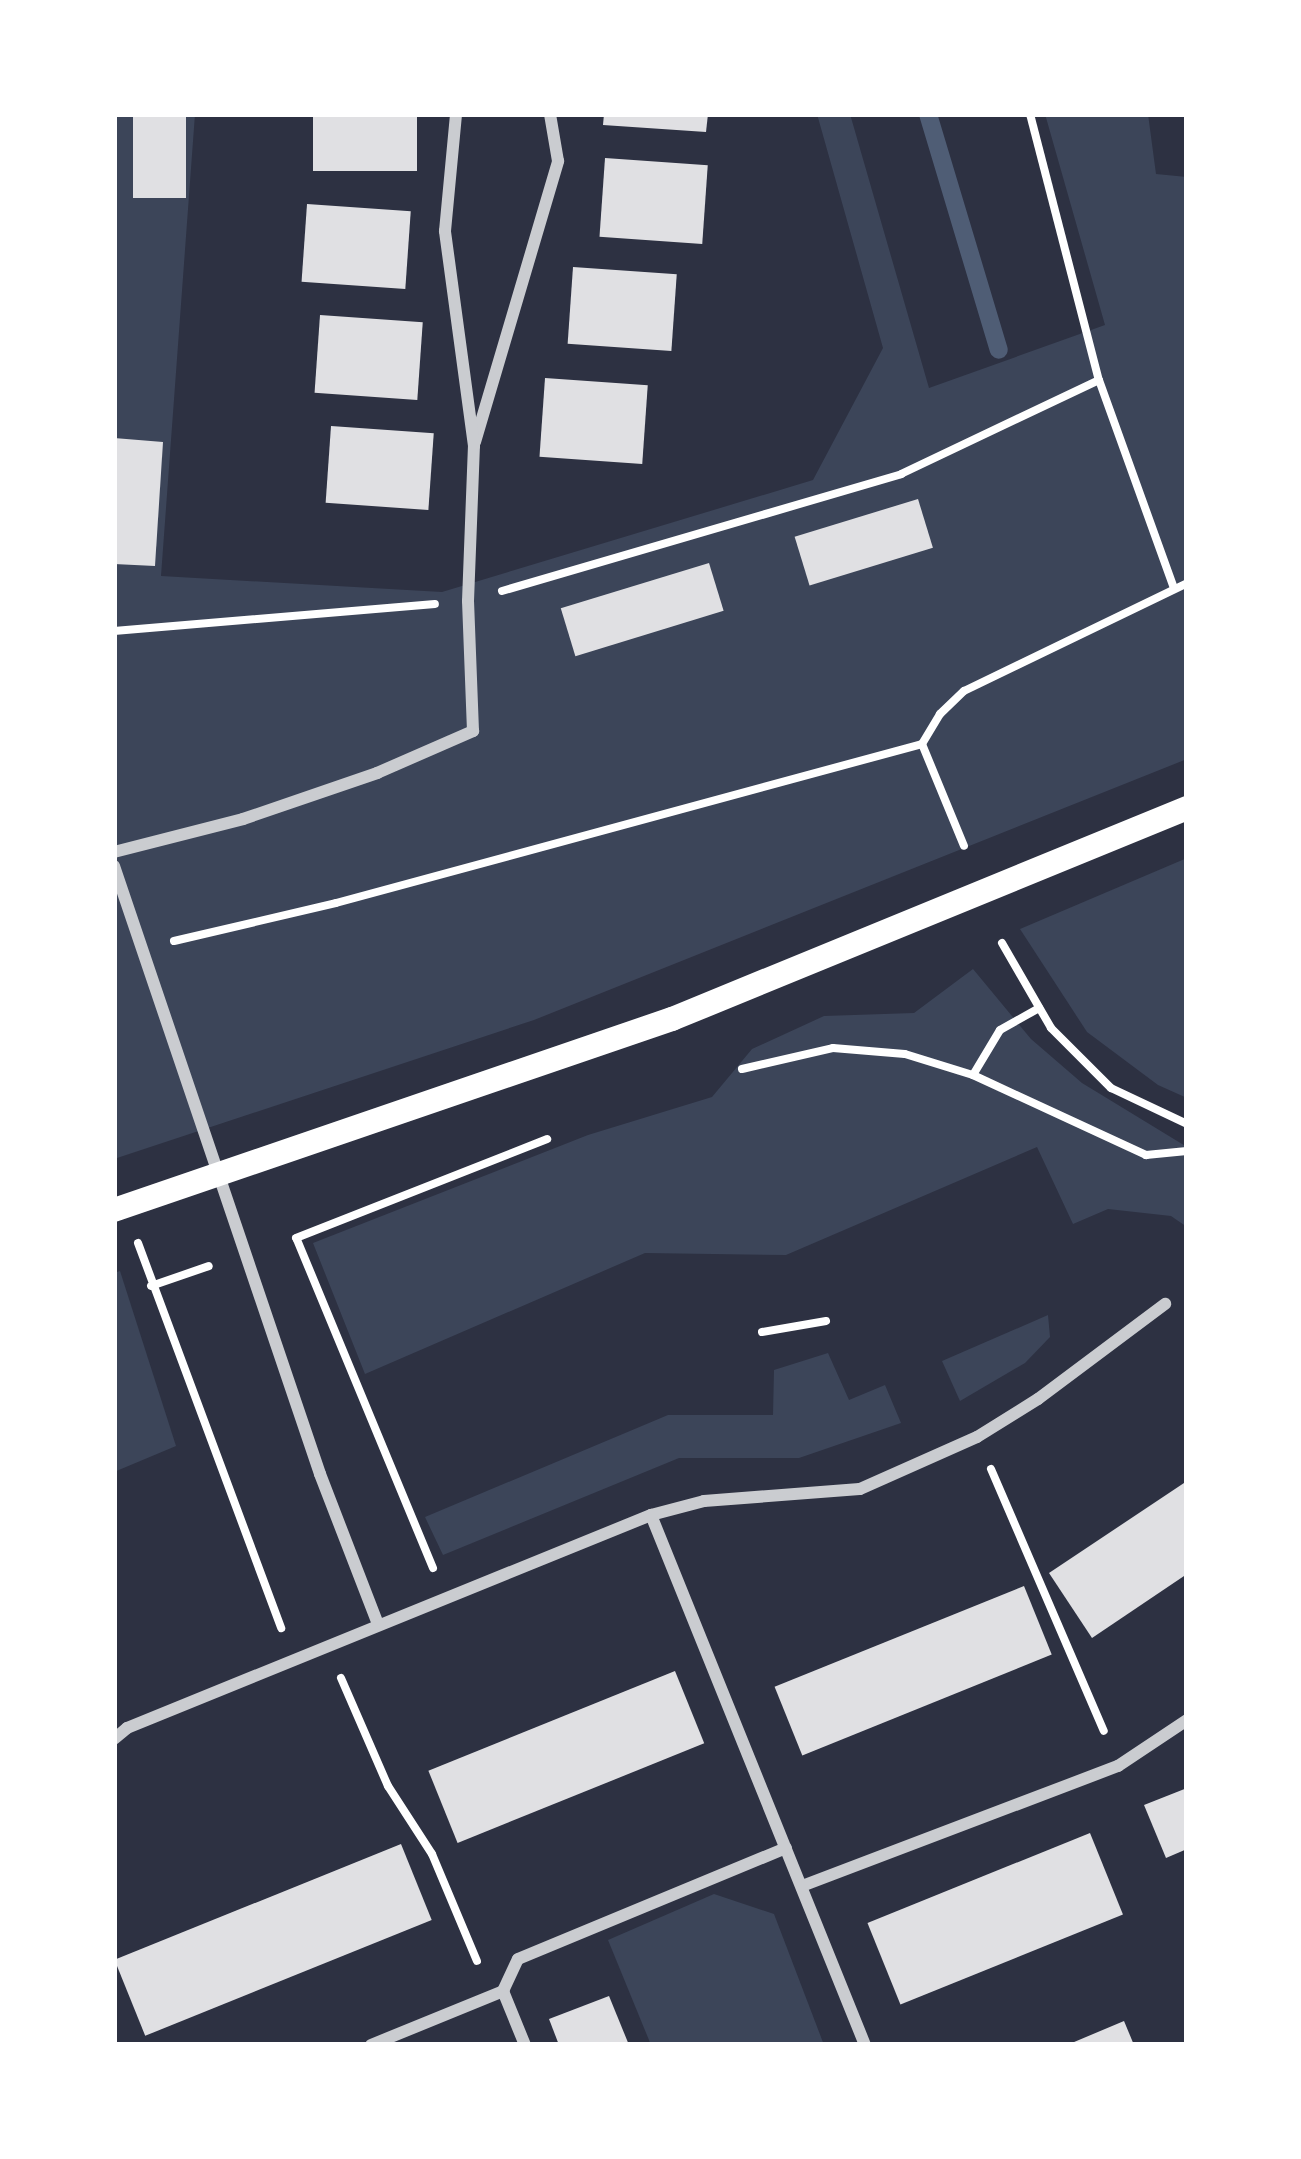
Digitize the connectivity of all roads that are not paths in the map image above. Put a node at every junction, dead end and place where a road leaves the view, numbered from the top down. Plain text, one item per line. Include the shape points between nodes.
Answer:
1 (456, 114) edge
2 (550, 114) edge
3 (474, 446) junction
4 (1187, 808) edge
5 (114, 852) edge
6 (114, 866) edge
7 (218, 1178) junction
8 (120, 1208) edge
9 (1165, 1304) dead end
10 (651, 1514) junction
11 (378, 1624) junction
12 (1187, 1720) edge
13 (114, 1739) edge
14 (786, 1848) junction
15 (802, 1886) junction
16 (498, 1993) junction
17 (371, 2045) edge
18 (525, 2045) edge
19 (865, 2045) edge

1 - 3 street via 445,231
2 - 3 street via 558,161
3 - 5 street via 473,731 243,819
4 - 7 main road via 672,1019
6 - 7 street
7 - 8 main road
7 - 11 street
9 - 10 street via 977,1437 860,1489 704,1501
10 - 11 street
10 - 14 street
11 - 13 street
12 - 15 street via 1118,1766
14 - 15 street
14 - 16 street via 544,1945 518,1959
15 - 19 street
16 - 17 street
16 - 18 street

